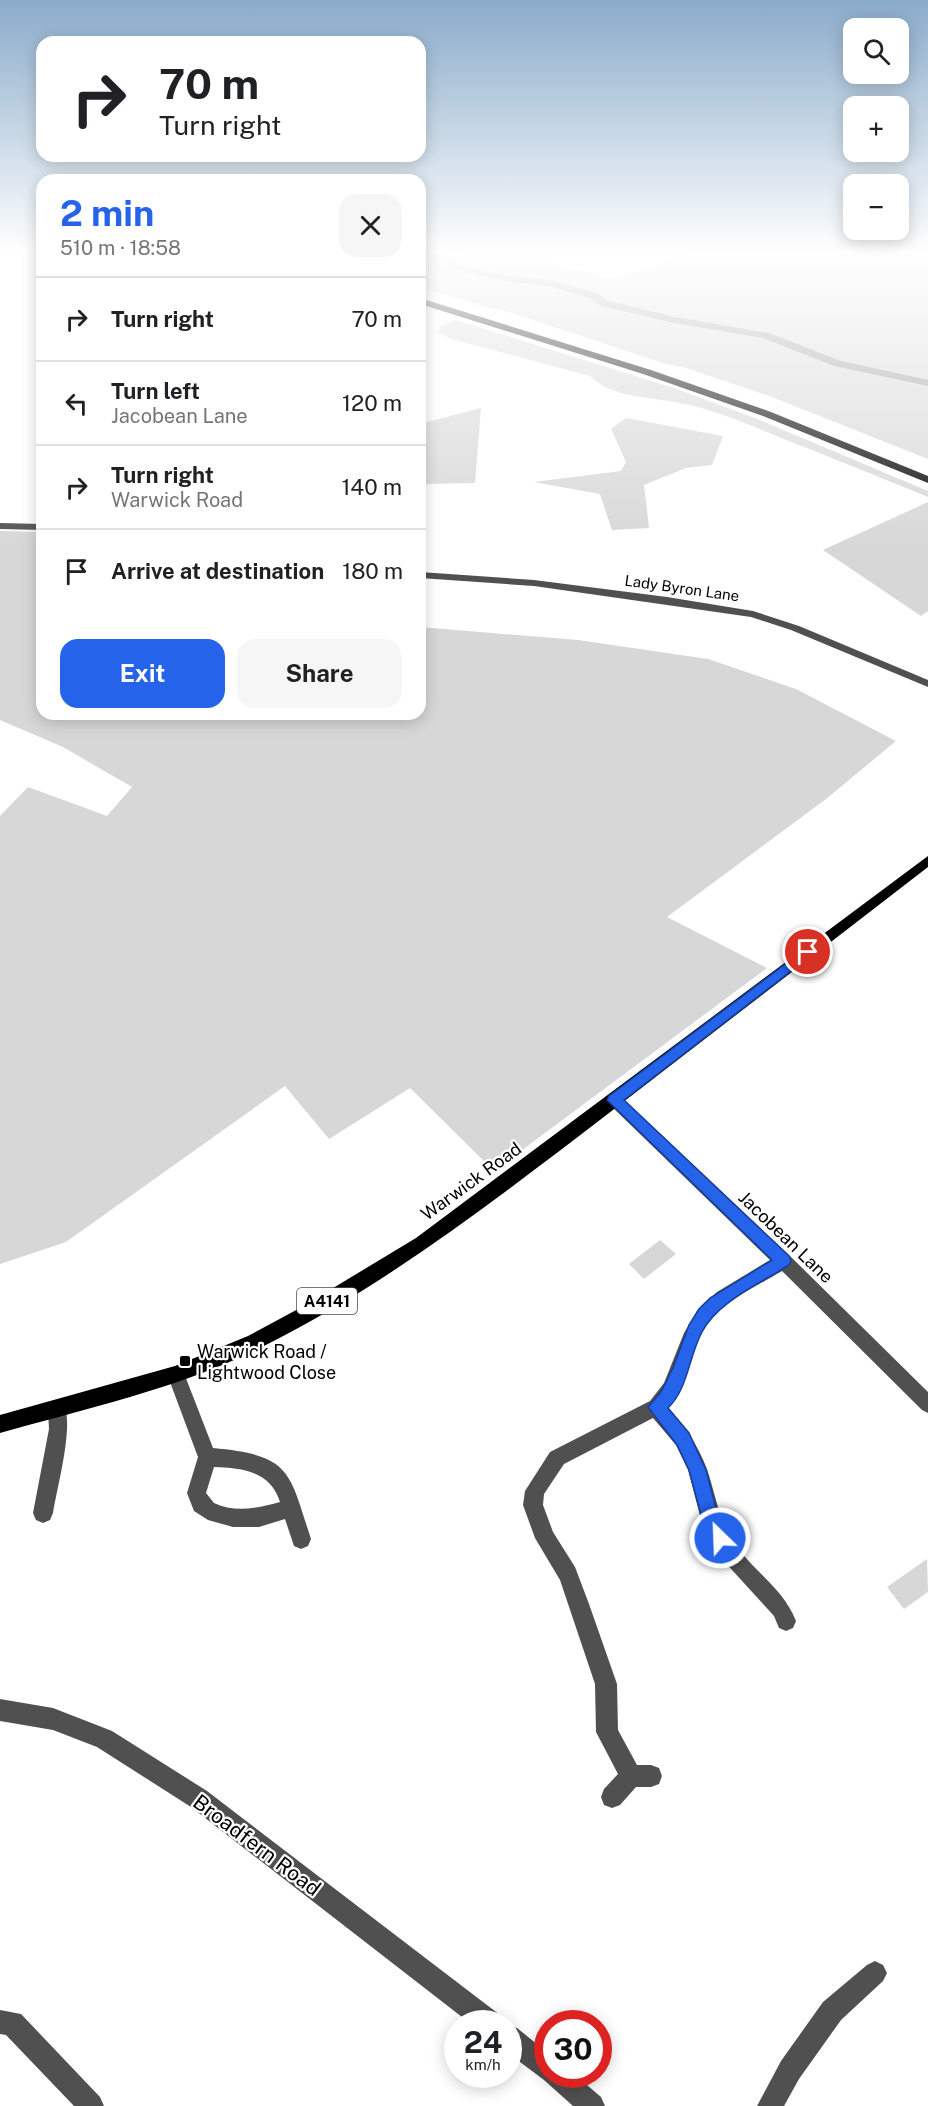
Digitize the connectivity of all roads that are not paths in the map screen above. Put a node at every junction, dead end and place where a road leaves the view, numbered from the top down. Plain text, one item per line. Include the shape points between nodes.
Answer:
1 (581, 351) edge
2 (599, 351) edge
3 (928, 471) edge
4 (928, 480) edge
5 (0, 526) edge
6 (36, 527) edge
7 (426, 575) edge
8 (928, 684) edge
9 (928, 862) edge
10 (614, 1100) junction
11 (784, 1261) junction
12 (176, 1374) junction
13 (928, 1404) edge
14 (656, 1407) junction
15 (57, 1410) junction
16 (0, 1425) edge
17 (207, 1457) junction
18 (290, 1508) junction
19 (43, 1513) dead end
20 (301, 1539) dead end
21 (786, 1620) dead end
22 (0, 1710) edge
23 (612, 1797) dead end
24 (875, 1973) dead end
25 (473, 2010) edge
26 (0, 2022) edge
27 (522, 2048) edge
28 (534, 2058) edge
29 (571, 2088) edge
30 (91, 2106) edge
31 (592, 2106) edge
32 (770, 2106) edge

1 - 4 highway via 767,414
2 - 3 highway via 750,399
5 - 6 street
7 - 8 street, Lady Byron Lane via 534,583 753,614
9 - 10 main road, Warwick Road / A4141 via 911,871
10 - 11 street, Jacobean Lane
10 - 12 main road, Warwick Road / A4141 via 422,1243 296,1320
11 - 13 street, Jacobean Lane
11 - 14 street via 716,1303 705,1314 694,1330 667,1398
12 - 15 main road, Warwick Road / A4141
12 - 17 street
14 - 21 street via 683,1439 697,1470 712,1524 729,1552 781,1609
14 - 23 street via 557,1458 535,1491 533,1505 545,1538 568,1574 606,1684 607,1732 641,1776
15 - 16 main road, Warwick Road / A4141
15 - 19 street via 58,1430
17 - 18 street via 232,1459 272,1472 282,1482
17 - 18 street via 197,1490 207,1510 248,1518
18 - 20 street
22 - 25 street, Broadfern Road via 53,1719 104,1739 199,1799
24 - 32 street via 832,2011
26 - 30 street via 12,2023
27 - 28 street
29 - 31 street

